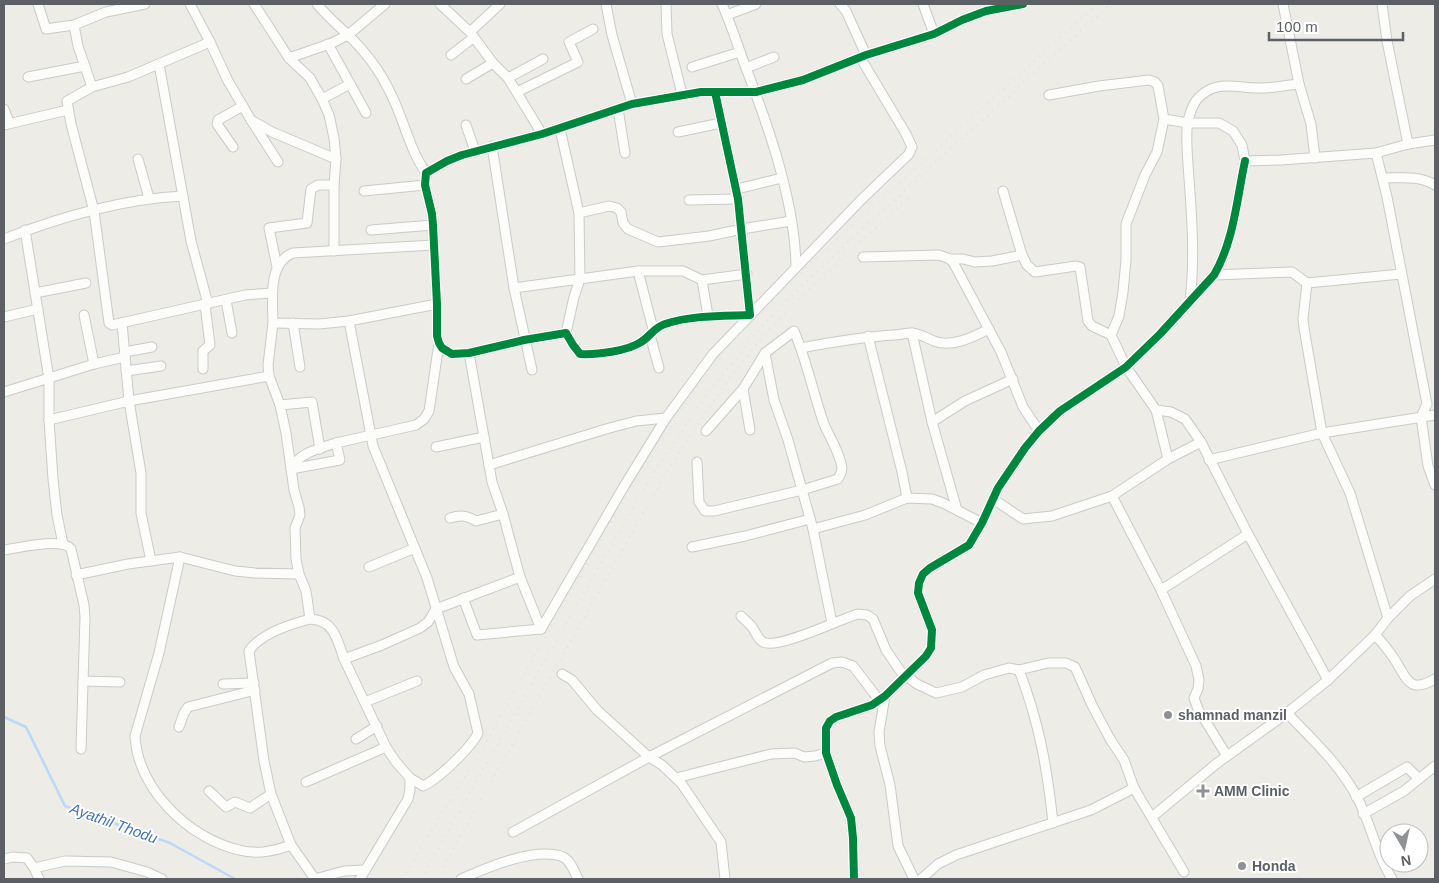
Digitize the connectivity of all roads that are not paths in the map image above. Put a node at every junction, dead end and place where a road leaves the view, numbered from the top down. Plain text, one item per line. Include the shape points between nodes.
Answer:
1 (38, 4) edge
2 (145, 4) edge
3 (190, 4) edge
4 (254, 4) edge
5 (317, 4) edge
6 (385, 4) edge
7 (440, 4) edge
8 (500, 4) edge
9 (606, 4) edge
10 (666, 4) edge
11 (722, 4) edge
12 (756, 4) edge
13 (840, 4) edge
14 (923, 4) edge
15 (1023, 4) edge
16 (1283, 4) edge
17 (1382, 4) edge
18 (105, 8) edge
19 (727, 15) junction
20 (74, 25) junction
21 (593, 29) dead end
22 (934, 34) junction
23 (348, 35) junction
24 (472, 35) junction
25 (210, 42) junction
26 (328, 44) junction
27 (740, 52) junction
28 (451, 55) dead end
29 (863, 56) junction
30 (774, 57) dead end
31 (290, 58) junction
32 (543, 59) dead end
33 (493, 63) junction
34 (159, 64) junction
35 (86, 66) junction
36 (692, 67) dead end
37 (746, 68) junction
38 (28, 77) dead end
39 (508, 78) junction
40 (466, 79) dead end
41 (350, 84) junction
42 (1299, 84) junction
43 (92, 87) junction
44 (517, 92) junction
45 (714, 92) junction
46 (756, 92) junction
47 (682, 94) junction
48 (1049, 95) dead end
49 (322, 99) junction
50 (632, 104) junction
51 (243, 106) junction
52 (4, 109) edge
53 (618, 109) junction
54 (68, 110) junction
55 (366, 113) dead end
56 (1164, 119) junction
57 (251, 120) junction
58 (1188, 122) junction
59 (721, 123) junction
60 (6, 124) edge
61 (466, 125) dead end
62 (560, 129) junction
63 (678, 132) dead end
64 (542, 134) junction
65 (1435, 140) edge
66 (1408, 144) junction
67 (492, 146) junction
68 (233, 147) dead end
69 (475, 151) junction
70 (625, 153) dead end
71 (1376, 154) junction
72 (1314, 158) junction
73 (138, 159) dead end
74 (336, 159) junction
75 (1245, 161) junction
76 (278, 162) dead end
77 (426, 173) junction
78 (782, 178) junction
79 (1383, 178) junction
80 (334, 185) junction
81 (425, 185) junction
82 (1435, 186) edge
83 (364, 191) dead end
84 (1003, 191) dead end
85 (738, 194) junction
86 (182, 196) junction
87 (149, 198) junction
88 (689, 200) dead end
89 (94, 211) junction
90 (579, 212) junction
91 (791, 222) junction
92 (433, 225) junction
93 (742, 229) junction
94 (25, 230) junction
95 (371, 230) dead end
96 (4, 238) edge
97 (434, 245) junction
98 (334, 251) junction
99 (1022, 255) junction
100 (863, 257) dead end
101 (950, 260) junction
102 (278, 267) junction
103 (796, 267) junction
104 (638, 271) junction
105 (747, 274) junction
106 (1214, 274) junction
107 (1401, 274) junction
108 (580, 279) junction
109 (702, 280) junction
110 (86, 283) dead end
111 (1307, 283) junction
112 (514, 288) junction
113 (35, 293) junction
114 (272, 293) junction
115 (226, 300) junction
116 (1190, 300) junction
117 (206, 304) junction
118 (437, 304) junction
119 (38, 309) junction
120 (84, 315) dead end
121 (750, 315) junction
122 (708, 316) junction
123 (4, 317) edge
124 (348, 321) junction
125 (122, 323) junction
126 (273, 323) junction
127 (293, 323) junction
128 (989, 329) junction
129 (652, 332) junction
130 (232, 333) dead end
131 (566, 333) junction
132 (912, 333) junction
133 (1111, 335) junction
134 (868, 336) junction
135 (524, 340) junction
136 (438, 343) junction
137 (152, 347) dead end
138 (801, 348) junction
139 (469, 353) junction
140 (765, 353) junction
141 (125, 354) junction
142 (94, 364) junction
143 (161, 366) dead end
144 (300, 367) dead end
145 (1126, 367) junction
146 (659, 368) dead end
147 (203, 369) dead end
148 (532, 370) dead end
149 (126, 371) junction
150 (269, 376) junction
151 (49, 379) junction
152 (1013, 379) junction
153 (743, 389) junction
154 (4, 392) edge
155 (129, 401) junction
156 (280, 405) junction
157 (1156, 410) junction
158 (1435, 415) edge
159 (1421, 417) junction
160 (666, 418) junction
161 (49, 420) junction
162 (932, 422) junction
163 (750, 430) dead end
164 (706, 431) dead end
165 (1039, 431) junction
166 (1322, 433) junction
167 (371, 436) junction
168 (484, 437) junction
169 (1201, 442) junction
170 (336, 443) junction
171 (436, 447) dead end
172 (320, 449) junction
173 (1168, 459) junction
174 (1209, 460) junction
175 (697, 462) dead end
176 (489, 465) junction
177 (291, 469) junction
178 (1435, 485) edge
179 (802, 490) junction
180 (1112, 496) junction
181 (906, 498) junction
182 (993, 499) junction
183 (957, 510) junction
184 (503, 514) junction
185 (450, 518) dead end
186 (810, 519) junction
187 (982, 524) junction
188 (813, 529) junction
189 (1248, 534) junction
190 (63, 544) junction
191 (692, 547) dead end
192 (415, 548) junction
193 (4, 550) edge
194 (180, 558) junction
195 (151, 561) junction
196 (369, 567) dead end
197 (299, 574) junction
198 (76, 575) junction
199 (520, 577) junction
200 (1435, 579) edge
201 (1161, 590) junction
202 (463, 598) junction
203 (436, 609) junction
204 (741, 616) dead end
205 (1388, 618) junction
206 (310, 619) junction
207 (832, 623) junction
208 (541, 629) junction
209 (1375, 636) junction
210 (344, 658) junction
211 (1019, 670) junction
212 (562, 674) dead end
213 (906, 676) junction
214 (1435, 679) edge
215 (1328, 680) junction
216 (83, 681) junction
217 (417, 681) dead end
218 (120, 682) dead end
219 (223, 684) dead end
220 (255, 686) junction
221 (882, 698) junction
222 (365, 702) junction
223 (1287, 714) junction
224 (377, 726) junction
225 (179, 727) dead end
226 (356, 739) dead end
227 (386, 747) junction
228 (80, 749) dead end
229 (826, 753) junction
230 (649, 756) junction
231 (1227, 756) junction
232 (1435, 766) edge
233 (1417, 776) dead end
234 (410, 778) junction
235 (676, 778) junction
236 (306, 782) dead end
237 (1134, 788) junction
238 (208, 791) dead end
239 (271, 794) junction
240 (1356, 797) junction
241 (1363, 814) junction
242 (1152, 817) junction
243 (1054, 823) junction
244 (513, 832) dead end
245 (291, 845) junction
246 (4, 859) edge
247 (34, 868) junction
248 (365, 870) junction
249 (1184, 872) dead end
250 (39, 879) edge
251 (162, 879) edge
252 (360, 879) edge
253 (461, 879) edge
254 (578, 879) edge
255 (725, 879) edge
256 (854, 879) edge
257 (914, 879) edge
258 (921, 879) edge
259 (1392, 879) edge

1 - 20 street via 46,29
2 - 18 street
3 - 25 street
4 - 31 street
5 - 23 street
6 - 23 street
7 - 24 street
8 - 24 street
9 - 50 street
10 - 47 street via 667,34
11 - 19 street
12 - 19 street
13 - 29 street via 846,11
14 - 22 street
15 - 22 street via 986,11
16 - 42 street
17 - 66 street
18 - 20 street
19 - 27 street
20 - 35 street
21 - 44 street via 569,42 578,62
22 - 29 street
23 - 26 street
23 - 77 street via 371,61 391,93 418,161
24 - 28 street
24 - 33 street
25 - 34 street
25 - 51 street
26 - 31 street
26 - 41 street
27 - 36 street
27 - 37 street
29 - 46 street via 804,80
29 - 103 street via 912,147 909,154
30 - 37 street
31 - 49 street via 310,78
32 - 39 street
33 - 39 street
33 - 40 street
34 - 43 street via 115,82
34 - 86 street
35 - 38 street
35 - 43 street
37 - 46 street
39 - 44 street
41 - 49 street
41 - 55 street
42 - 58 street via 1214,88 1199,95
42 - 72 street via 1311,124
43 - 54 street via 67,101
44 - 64 street
45 - 46 street
45 - 47 street
45 - 59 street
46 - 78 street
47 - 50 street
48 - 56 street via 1149,80 1158,86
49 - 74 street via 329,115
50 - 53 street
51 - 57 street
51 - 68 street via 218,120 217,124
52 - 60 street
53 - 62 street
53 - 70 street
54 - 60 street
54 - 89 street
56 - 58 street
56 - 133 street via 1157,152 1126,224 1124,292
57 - 74 street
57 - 76 street
58 - 75 street via 1219,123 1233,131 1242,145
58 - 116 street via 1194,240
59 - 63 street
59 - 85 street
61 - 69 street
62 - 64 street
62 - 90 street
64 - 67 street
65 - 66 street
66 - 71 street
67 - 69 street
67 - 112 street
69 - 77 street
71 - 72 street
71 - 79 street
72 - 75 street
73 - 87 street
74 - 80 street
75 - 106 street via 1231,230
77 - 81 street
78 - 85 street
78 - 91 street
79 - 82 street via 1416,178
79 - 107 street
80 - 98 street
80 - 102 street via 318,185 312,189 307,223 270,228
81 - 83 street
81 - 92 street
84 - 99 street
85 - 88 street
85 - 93 street
86 - 87 street
86 - 117 street
87 - 89 street
89 - 94 street
89 - 125 street via 107,318 112,325
90 - 93 street via 609,206 617,208 628,229 658,242
90 - 108 street
91 - 93 street
91 - 103 street
92 - 95 street
92 - 97 street
93 - 105 street
94 - 96 street
94 - 113 street
97 - 98 street
97 - 118 street
98 - 102 street via 293,253 284,256
99 - 101 street via 992,262
99 - 133 street via 1035,272 1080,267 1088,321
100 - 101 street via 939,255
101 - 128 street
102 - 114 street
103 - 121 street
104 - 108 street
104 - 109 street via 683,271
104 - 129 street
105 - 109 street
105 - 121 street
106 - 111 street via 1292,272
106 - 116 street
107 - 111 street
107 - 159 street via 1427,404
108 - 112 street
108 - 131 street
109 - 122 street
110 - 113 street
111 - 166 street via 1304,328
112 - 135 street
113 - 119 street
114 - 115 street
114 - 126 street
115 - 117 street
115 - 130 street
116 - 145 street
117 - 125 street
117 - 147 street via 210,345 203,351
118 - 124 street
118 - 136 street
119 - 123 street
119 - 151 street
120 - 142 street
121 - 122 street
121 - 160 street via 713,354
122 - 129 street via 666,323
124 - 127 street
124 - 167 street
125 - 141 street
126 - 127 street
126 - 150 street
127 - 144 street
128 - 132 street via 972,338 945,343
128 - 152 street
129 - 131 street via 640,343 593,355 580,354
129 - 146 street
131 - 135 street
132 - 134 street
132 - 162 street
133 - 145 street
134 - 138 street
134 - 181 street
135 - 139 street
135 - 148 street
136 - 139 street via 452,354
136 - 167 street via 429,411 424,419 416,425
137 - 141 street
138 - 140 street via 794,331
138 - 179 street via 822,418 842,469 838,479
139 - 168 street
140 - 153 street
140 - 179 street via 774,400
141 - 142 street
141 - 149 street
142 - 151 street
143 - 149 street
145 - 157 street
145 - 165 street via 1060,411
149 - 155 street
150 - 155 street
150 - 156 street
151 - 154 street
151 - 161 street
152 - 162 street via 965,401
152 - 165 street via 1023,407
153 - 163 street
153 - 164 street
155 - 161 street
155 - 195 street via 141,474 141,513
156 - 172 street via 312,402
156 - 177 street
157 - 169 street via 1171,412 1185,419
157 - 173 street
158 - 159 street
159 - 166 street
159 - 178 street via 1428,466
160 - 176 street via 636,421
160 - 208 street
161 - 190 street via 57,515
162 - 183 street
165 - 182 street
166 - 174 street
166 - 205 street via 1350,493
167 - 170 street
167 - 192 street
168 - 171 street
168 - 176 street
169 - 173 street
169 - 174 street
170 - 172 street
170 - 177 street via 340,460
172 - 177 street via 303,456
173 - 180 street
174 - 189 street
175 - 179 street via 699,502 705,511
176 - 184 street
177 - 197 street via 300,515 295,528
179 - 186 street
180 - 182 street via 1052,516 1031,519 1018,517
180 - 201 street
181 - 183 street via 932,499
181 - 188 street via 865,515
182 - 187 street
183 - 187 street
184 - 185 street via 476,521 460,515
184 - 199 street
186 - 188 street
186 - 191 street
187 - 213 street via 969,544 923,574 918,593 932,630 930,648
188 - 207 street
189 - 201 street
189 - 215 street
190 - 193 street
190 - 198 street via 71,549
192 - 196 street
192 - 203 street
194 - 195 street
194 - 197 street via 242,572
194 - 245 street via 136,736 139,761 160,798 207,838 239,850 256,852 271,852
195 - 198 street
197 - 206 street via 306,591
198 - 216 street via 84,605
199 - 202 street
199 - 208 street
200 - 205 street via 1410,596
201 - 231 street via 1196,666 1199,680 1194,698 1198,710
202 - 203 street
202 - 208 street via 477,635
203 - 210 street via 420,628
203 - 234 street via 454,667 469,694 478,734 457,760 429,784 423,786
204 - 207 street via 765,644 789,640
205 - 209 street
206 - 210 street via 320,620 330,628
206 - 220 street via 287,626 253,645 249,651
207 - 213 street via 858,614 873,619 886,650
209 - 214 street via 1387,648 1405,679 1417,686
209 - 215 street
210 - 222 street
211 - 213 street via 997,671 962,687 936,693
211 - 237 street via 1048,663 1066,663 1075,667 1092,705 1124,760
211 - 243 street via 1042,742
212 - 230 street
213 - 221 street
215 - 223 street
216 - 218 street
216 - 228 street
217 - 222 street
219 - 220 street
220 - 225 street via 188,707
220 - 239 street
221 - 229 street via 830,721 826,728
221 - 230 street via 853,666 832,663
221 - 257 street via 880,746 890,785 898,846
222 - 224 street
223 - 231 street
223 - 240 street via 1324,751
224 - 226 street
224 - 227 street
227 - 234 street
227 - 236 street
229 - 235 street via 804,758 795,753 771,754
229 - 256 street via 851,818
230 - 235 street
230 - 244 street
231 - 242 street
232 - 241 street via 1404,791
233 - 240 street via 1407,767
234 - 248 street via 408,799
235 - 255 street via 721,842
237 - 242 street
237 - 243 street via 1091,810
238 - 239 street via 226,807 235,802 250,808
239 - 245 street
240 - 241 street
241 - 259 street via 1382,865
242 - 249 street
243 - 258 street via 956,855 938,864
245 - 248 street via 315,878
246 - 247 street via 27,858
247 - 250 street
247 - 251 street via 65,861 111,862
248 - 252 street
253 - 254 street via 497,863 545,854 564,858

